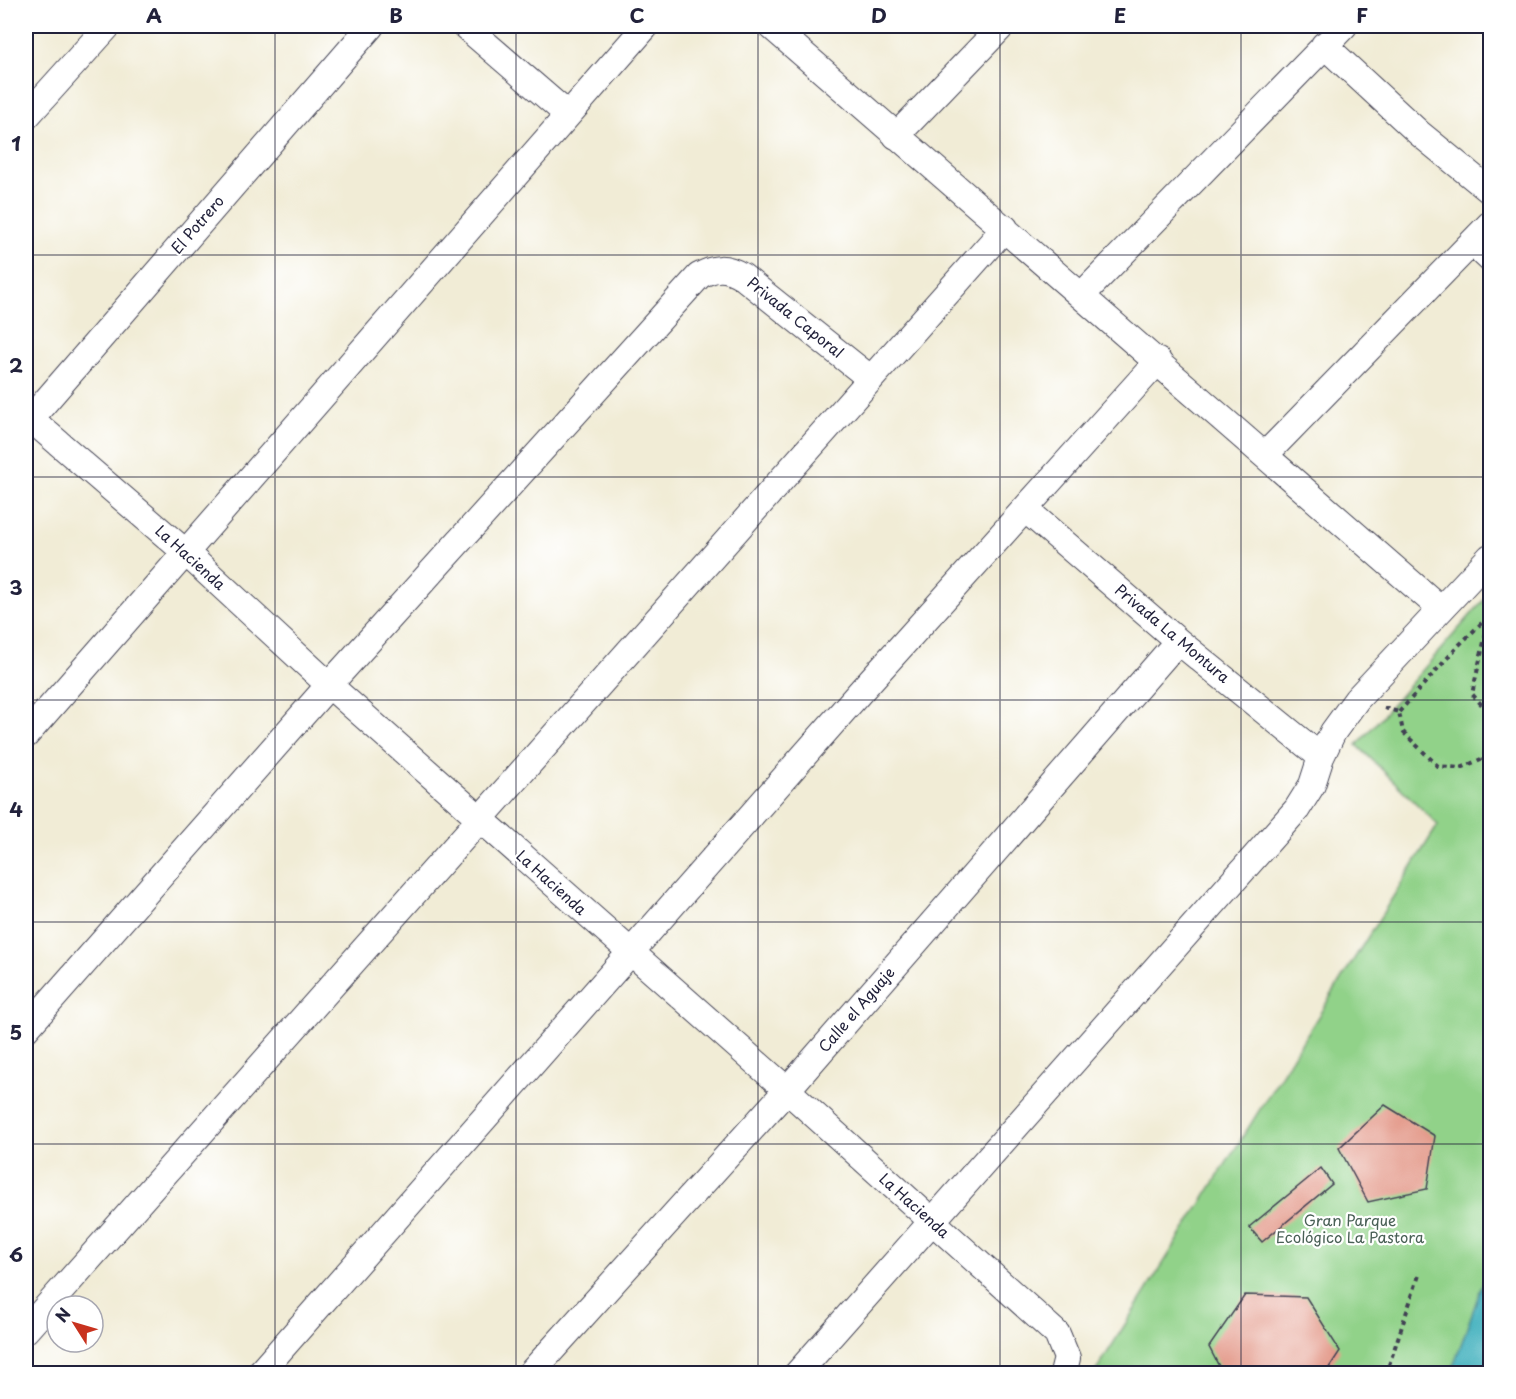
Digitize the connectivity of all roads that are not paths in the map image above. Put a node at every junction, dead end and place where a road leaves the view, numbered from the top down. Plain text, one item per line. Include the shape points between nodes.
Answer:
1 (108, 26) edge
2 (371, 26) edge
3 (465, 26) edge
4 (646, 26) edge
5 (771, 26) edge
6 (1002, 26) edge
7 (1344, 26) edge
8 (1324, 45) junction
9 (567, 114) junction
10 (26, 117) edge
11 (896, 136) junction
12 (1491, 191) edge
13 (1005, 228) junction
14 (1485, 242) edge
15 (1081, 296) junction
16 (1158, 361) junction
17 (871, 379) junction
18 (27, 419) edge
19 (1265, 455) junction
20 (1026, 509) junction
21 (184, 551) junction
22 (1491, 557) edge
23 (1441, 609) junction
24 (1178, 641) junction
25 (329, 685) junction
26 (26, 735) edge
27 (1321, 757) junction
28 (479, 819) junction
29 (630, 953) junction
30 (26, 1029) edge
31 (787, 1090) junction
32 (931, 1221) junction
33 (26, 1330) edge
34 (1065, 1366) edge
35 (259, 1374) edge
36 (530, 1374) edge
37 (797, 1374) edge

1 - 10 street
2 - 18 street, El Potrero
3 - 9 street
4 - 9 street
5 - 11 street
6 - 11 street
7 - 8 street
8 - 12 street via 1419,133
8 - 15 street
9 - 21 street
11 - 13 street
13 - 15 street
13 - 17 street
14 - 19 street
15 - 16 street
16 - 19 street
16 - 20 street
17 - 25 street, Privada Caporal via 729,268 714,268 699,276
17 - 28 street
18 - 21 street, La Hacienda
19 - 23 street
20 - 24 street, Privada La Montura
20 - 29 street
21 - 25 street, La Hacienda
21 - 26 street
22 - 23 street
23 - 27 street via 1357,699
24 - 27 street, Privada La Montura
24 - 31 street, Calle el Aguaje
25 - 28 street, La Hacienda
25 - 30 street
27 - 32 street via 1312,785 1297,809
28 - 29 street, La Hacienda
28 - 33 street
29 - 31 street, La Hacienda
29 - 35 street
31 - 32 street, La Hacienda
31 - 36 street, Calle el Aguaje
32 - 34 street, La Hacienda via 1057,1334
32 - 37 street

